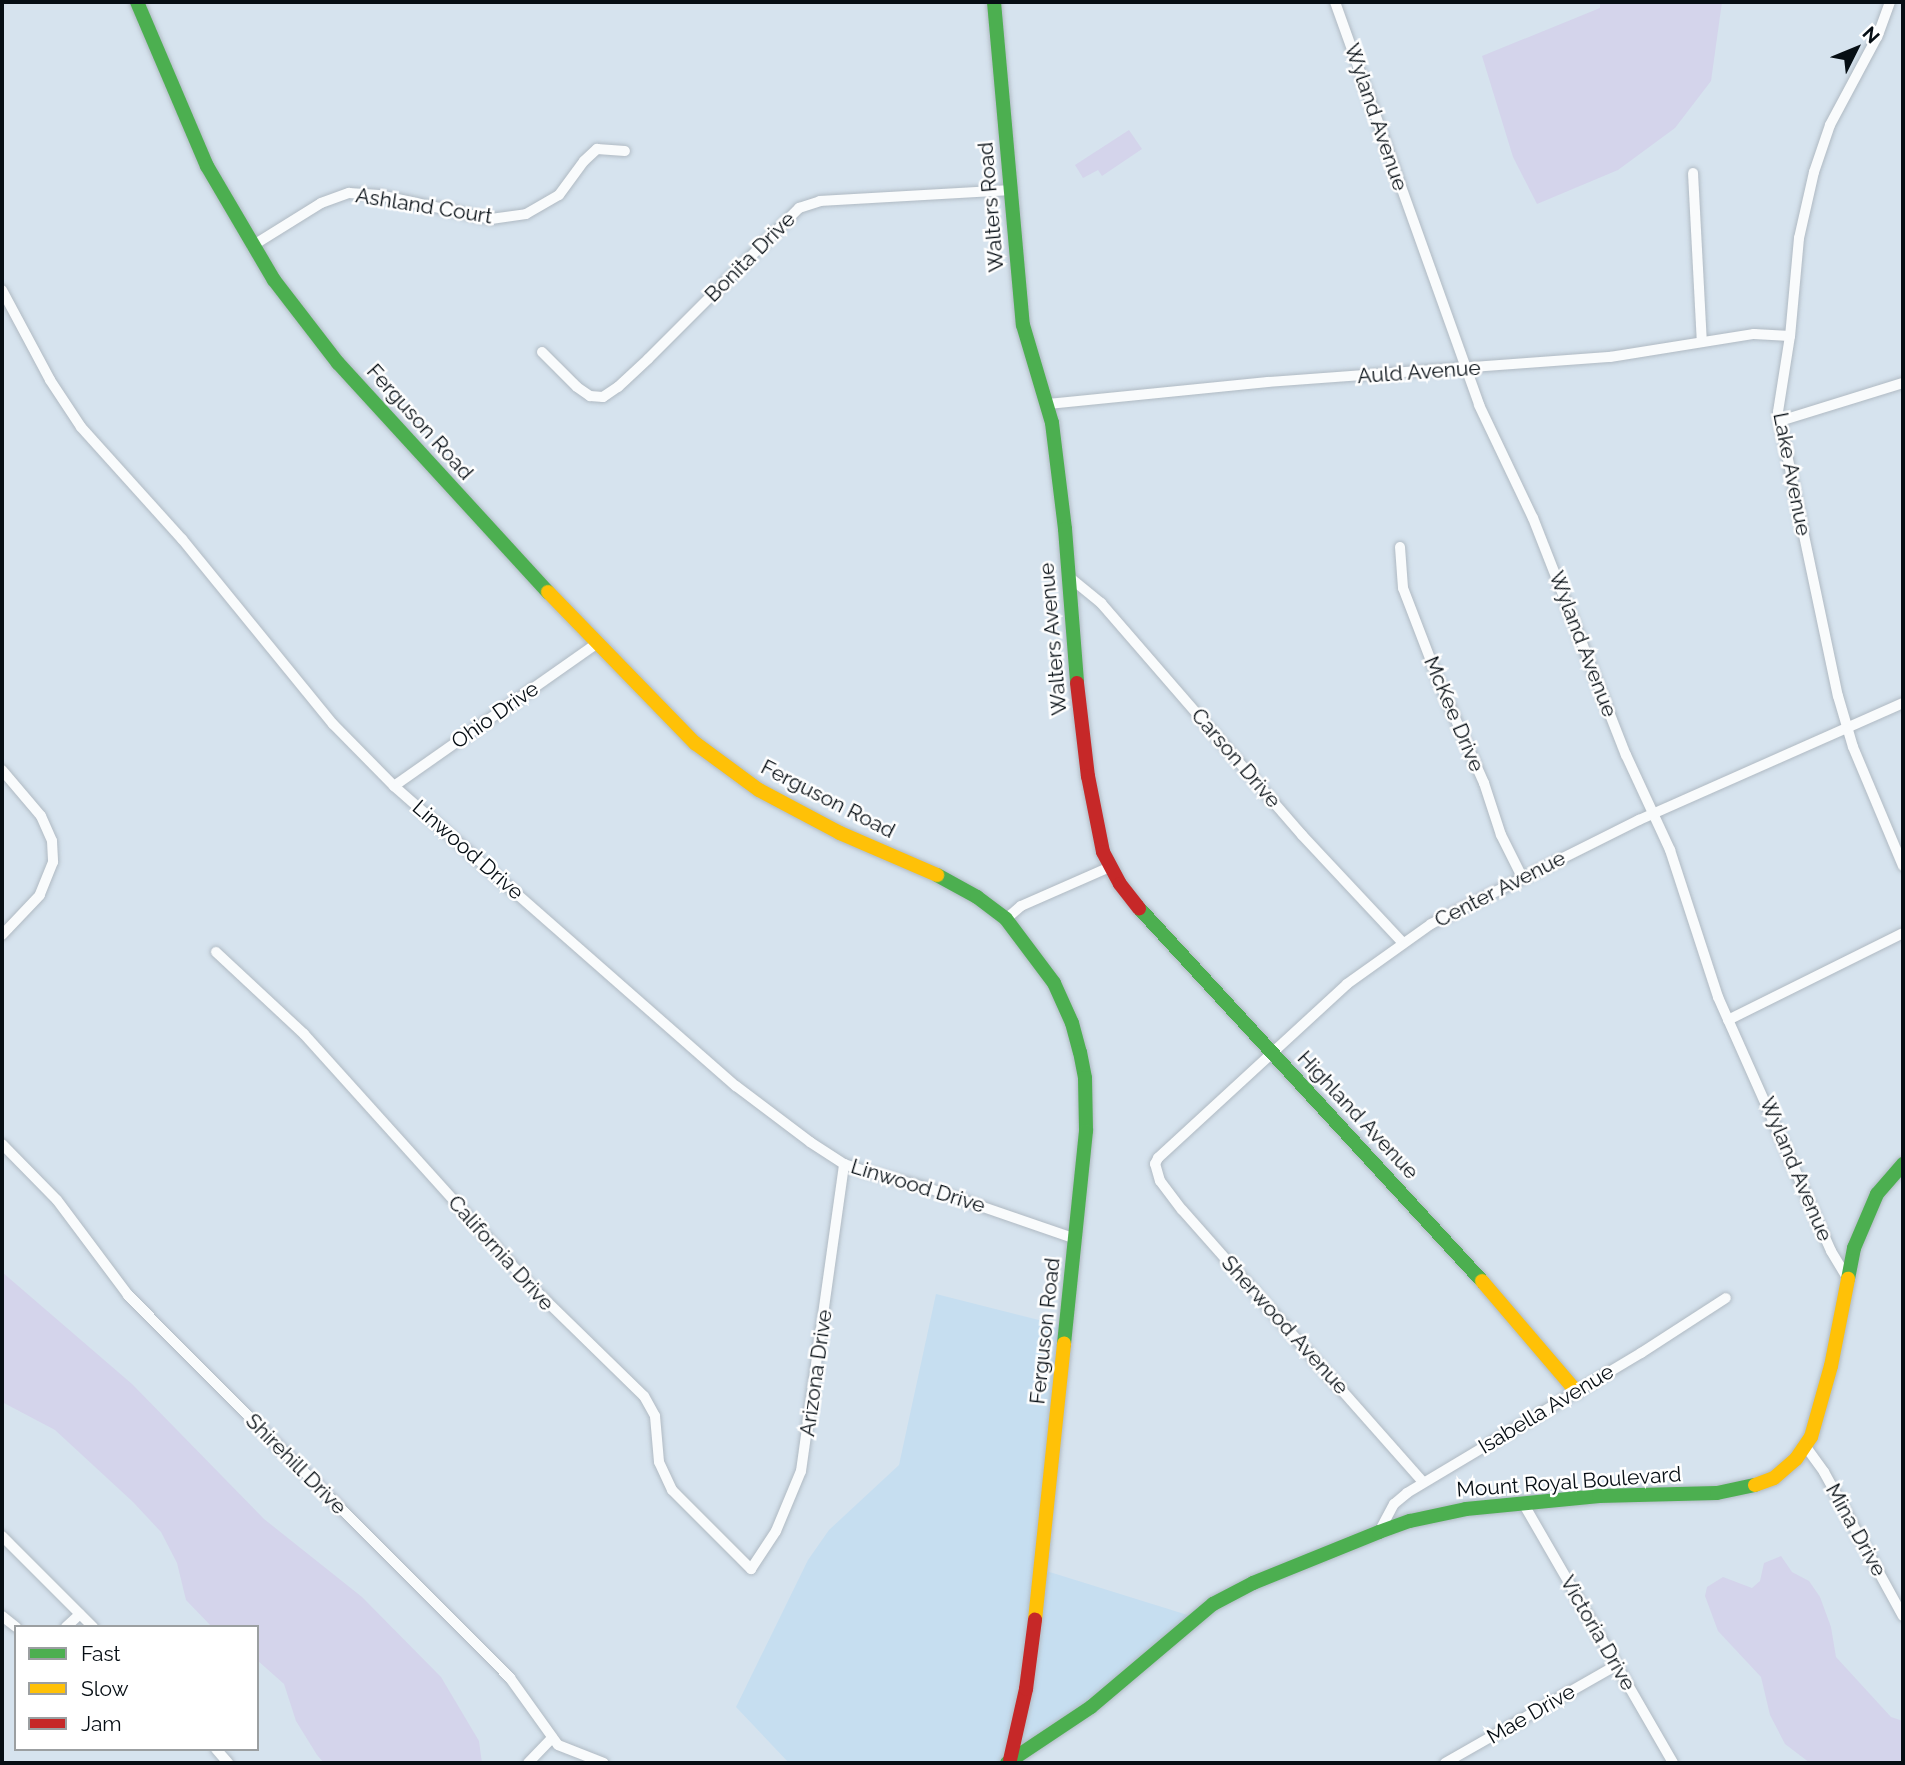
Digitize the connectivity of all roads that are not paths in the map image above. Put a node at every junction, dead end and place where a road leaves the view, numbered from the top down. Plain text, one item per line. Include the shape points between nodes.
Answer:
1 (137, 2) edge
2 (994, 2) edge
3 (1335, 2) edge
4 (1890, 2) edge
5 (625, 151) dead end
6 (1693, 173) dead end
7 (1011, 190) junction
8 (252, 246) junction
9 (2, 290) edge
10 (1790, 336) junction
11 (1702, 342) junction
12 (542, 352) dead end
13 (1465, 369) junction
14 (1903, 383) edge
15 (1048, 404) junction
16 (1780, 421) junction
17 (1400, 547) dead end
18 (1068, 576) junction
19 (596, 644) junction
20 (1903, 703) edge
21 (1847, 725) junction
22 (2, 769) edge
23 (394, 786) junction
24 (1654, 813) junction
25 (1903, 866) edge
26 (1110, 867) junction
27 (1522, 877) junction
28 (1006, 919) junction
29 (1903, 933) edge
30 (2, 935) edge
31 (1402, 943) junction
32 (216, 952) dead end
33 (1728, 1020) junction
34 (1273, 1053) junction
35 (2, 1144) edge
36 (844, 1164) junction
37 (1155, 1164) joint
38 (1901, 1170) edge
39 (1076, 1239) junction
40 (1848, 1279) junction
41 (1726, 1298) dead end
42 (1576, 1391) junction
43 (1805, 1447) junction
44 (1423, 1482) junction
45 (1523, 1503) junction
46 (1379, 1532) junction
47 (2, 1536) edge
48 (751, 1569) joint
49 (80, 1614) junction
50 (1903, 1616) edge
51 (68, 1625) edge
52 (91, 1625) edge
53 (1617, 1665) junction
54 (552, 1738) junction
55 (1008, 1762) edge
56 (528, 1763) edge
57 (604, 1763) edge
58 (1446, 1763) edge
59 (1673, 1763) edge

1 - 8 street, Ferguson Road via 188,127
2 - 7 street, Walters Road
3 - 13 street, Wyland Avenue
4 - 10 street, Lake Avenue via 1877,37 1829,125 1814,172 1799,238
5 - 8 street, Ashland Court via 597,149 559,195 526,214 491,219 349,193 321,203
6 - 11 street
7 - 12 street, Bonita Drive via 820,201 799,208 681,327 603,397 590,396 577,387
7 - 15 street, Walters Road via 1023,325
8 - 19 street, Ferguson Road via 338,363
9 - 23 street, Linwood Drive via 81,427 188,547 333,724
10 - 11 street, Auld Avenue via 1767,333
10 - 16 street, Lake Avenue via 1778,400
11 - 13 street, Auld Avenue via 1610,357
13 - 15 street, Auld Avenue via 1268,382
13 - 24 street, Wyland Avenue via 1533,517
14 - 16 street
15 - 18 street, Walters Avenue
16 - 21 street, Lake Avenue
17 - 27 street, McKee Drive via 1403,588
18 - 26 street, Walters Avenue via 1091,802
18 - 31 street, Carson Drive via 1101,603 1301,835
19 - 23 street, Ohio Drive
19 - 28 street, Ferguson Road via 674,724 738,776 840,833 957,885
20 - 21 street, Center Avenue
21 - 24 street, Center Avenue
21 - 25 street, Lake Avenue
22 - 30 street via 41,816 52,841 53,862 40,895
23 - 36 street, Linwood Drive via 736,1086
24 - 27 street, Center Avenue
24 - 33 street, Wyland Avenue
26 - 28 street via 1021,906
26 - 34 street, Highland Avenue via 1142,912
27 - 31 street, Center Avenue via 1462,906
28 - 39 street, Ferguson Road via 1054,983 1080,1052 1086,1131
29 - 33 street
31 - 34 street, Center Avenue via 1347,984
32 - 48 street, California Drive via 304,1034 534,1290 644,1396 655,1416 659,1462 672,1490
33 - 40 street, Wyland Avenue via 1831,1251
34 - 37 street, Center Avenue via 1169,1144
34 - 42 street, Highland Avenue via 1498,1298
35 - 54 street, Shirehill Drive via 57,1200 128,1295 510,1678
36 - 39 street, Linwood Drive
36 - 48 street, Arizona Drive via 801,1471 776,1531
37 - 44 street, Sherwood Avenue via 1160,1181 1182,1210
38 - 40 street, Mount Royal Boulevard via 1868,1210
39 - 55 street, Ferguson Road via 1026,1689
40 - 43 street, Mount Royal Boulevard via 1822,1407
41 - 42 street, Isabella Avenue
42 - 44 street, Isabella Avenue
43 - 45 street, Mount Royal Boulevard via 1774,1478 1741,1490
43 - 50 street, Mina Drive via 1824,1472
44 - 46 street, Isabella Avenue via 1394,1504
45 - 46 street, Mount Royal Boulevard via 1439,1513
45 - 53 street, Victoria Drive
46 - 55 street, Mount Royal Boulevard via 1213,1604 1091,1707
47 - 49 street
49 - 51 street
49 - 52 street
53 - 58 street, Mae Drive
53 - 59 street, Victoria Drive
54 - 56 street
54 - 57 street, Shirehill Drive via 565,1749

